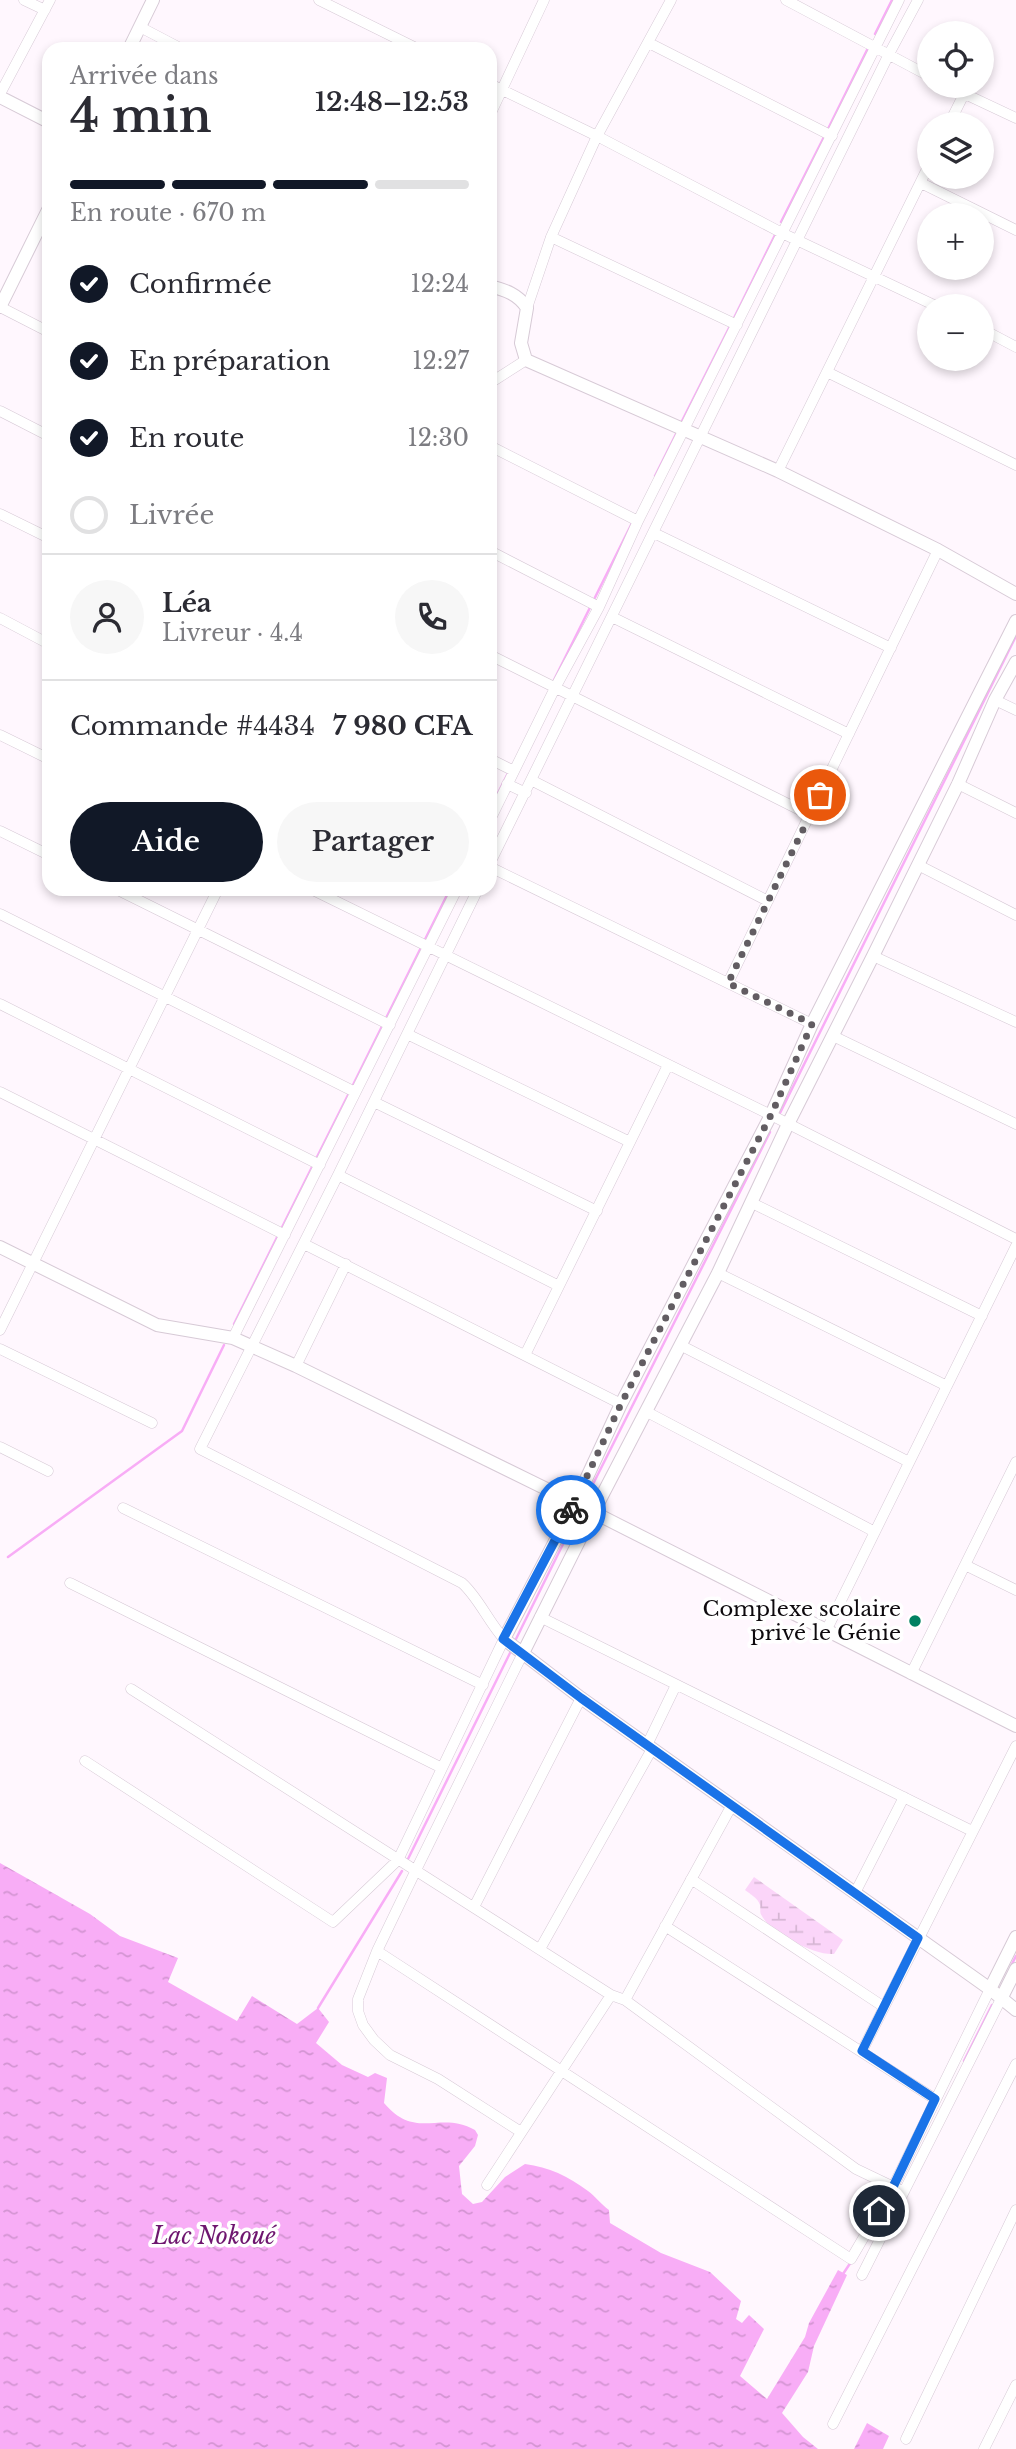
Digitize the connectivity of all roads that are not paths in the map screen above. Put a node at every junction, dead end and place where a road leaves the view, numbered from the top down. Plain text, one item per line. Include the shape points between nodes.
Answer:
1 (24, 0) edge
2 (50, 0) edge
3 (153, 0) edge
4 (320, 0) edge
5 (544, 0) edge
6 (671, 0) edge
7 (786, 0) edge
8 (900, 0) edge
9 (918, 0) edge
10 (45, 10) junction
11 (140, 27) junction
12 (132, 42) edge
13 (169, 42) edge
14 (404, 42) edge
15 (649, 43) junction
16 (876, 48) junction
17 (889, 54) junction
18 (917, 69) edge
19 (497, 88) edge
20 (501, 90) junction
21 (0, 96) edge
22 (973, 98) edge
23 (497, 99) edge
24 (42, 118) edge
25 (1016, 118) edge
26 (597, 136) junction
27 (832, 136) junction
28 (918, 189) edge
29 (933, 189) edge
30 (42, 230) edge
31 (1016, 230) edge
32 (783, 234) junction
33 (551, 237) junction
34 (798, 241) junction
35 (875, 275) junction
36 (497, 288) edge
37 (917, 296) edge
38 (0, 307) edge
39 (527, 308) junction
40 (737, 326) junction
41 (42, 328) edge
42 (994, 335) edge
43 (1016, 347) edge
44 (526, 360) junction
45 (827, 372) junction
46 (497, 379) edge
47 (0, 411) edge
48 (685, 430) junction
49 (42, 432) edge
50 (701, 437) junction
51 (497, 450) edge
52 (1016, 465) edge
53 (778, 471) junction
54 (0, 514) edge
55 (638, 521) junction
56 (654, 533) junction
57 (42, 535) edge
58 (938, 550) junction
59 (497, 555) edge
60 (1016, 594) edge
61 (599, 607) junction
62 (612, 617) junction
63 (0, 618) edge
64 (1016, 621) edge
65 (42, 640) edge
66 (891, 648) junction
67 (497, 659) edge
68 (1016, 662) edge
69 (555, 688) junction
70 (572, 697) junction
71 (995, 700) junction
72 (1016, 710) edge
73 (849, 734) junction
74 (0, 735) edge
75 (42, 756) edge
76 (497, 762) edge
77 (514, 771) junction
78 (531, 780) junction
79 (507, 784) junction
80 (958, 784) junction
81 (526, 793) junction
82 (497, 805) edge
83 (1016, 813) edge
84 (810, 816) junction
85 (0, 831) edge
86 (497, 851) edge
87 (42, 852) edge
88 (918, 865) junction
89 (497, 868) edge
90 (130, 896) edge
91 (215, 896) edge
92 (325, 896) edge
93 (454, 896) edge
94 (474, 896) edge
95 (768, 901) junction
96 (0, 914) edge
97 (1016, 915) edge
98 (198, 930) junction
99 (428, 947) junction
100 (444, 956) junction
101 (873, 956) junction
102 (728, 983) junction
103 (164, 997) junction
104 (0, 1004) edge
105 (1016, 1022) edge
106 (812, 1024) junction
107 (390, 1025) junction
108 (407, 1034) junction
109 (833, 1036) junction
110 (668, 1065) junction
111 (130, 1068) junction
112 (0, 1092) edge
113 (355, 1092) junction
114 (374, 1102) junction
115 (771, 1115) junction
116 (788, 1124) junction
117 (1016, 1124) edge
118 (94, 1139) junction
119 (630, 1142) junction
120 (320, 1165) junction
121 (338, 1175) junction
122 (752, 1203) junction
123 (597, 1211) junction
124 (285, 1235) junction
125 (1016, 1239) edge
126 (304, 1244) junction
127 (0, 1247) edge
128 (1016, 1247) edge
129 (33, 1263) junction
130 (346, 1264) junction
131 (718, 1273) junction
132 (559, 1286) junction
133 (982, 1317) junction
134 (0, 1330) edge
135 (233, 1338) junction
136 (680, 1345) junction
137 (251, 1346) junction
138 (0, 1349) edge
139 (526, 1353) junction
140 (296, 1366) junction
141 (947, 1386) junction
142 (621, 1404) junction
143 (647, 1412) junction
144 (152, 1423) dead end
145 (0, 1447) edge
146 (909, 1462) junction
147 (1016, 1462) edge
148 (48, 1471) dead end
149 (1013, 1475) edge
150 (575, 1503) junction
151 (122, 1508) dead end
152 (593, 1513) junction
153 (875, 1532) junction
154 (965, 1565) junction
155 (70, 1583) dead end
156 (1016, 1590) edge
157 (540, 1617) junction
158 (827, 1631) junction
159 (503, 1639) junction
160 (523, 1653) junction
161 (911, 1674) junction
162 (483, 1685) junction
163 (676, 1685) junction
164 (131, 1689) dead end
165 (581, 1698) junction
166 (1016, 1726) edge
167 (1016, 1746) edge
168 (650, 1747) junction
169 (85, 1761) dead end
170 (442, 1768) junction
171 (904, 1797) junction
172 (732, 1805) junction
173 (972, 1831) junction
174 (398, 1860) junction
175 (416, 1870) junction
176 (691, 1879) junction
177 (855, 1893) junction
178 (474, 1907) junction
179 (665, 1926) junction
180 (1016, 1937) edge
181 (918, 1938) junction
182 (540, 1949) junction
183 (377, 1951) junction
184 (1016, 1969) edge
185 (990, 1989) junction
186 (611, 1995) junction
187 (1002, 1997) junction
188 (625, 2000) junction
189 (884, 2007) junction
190 (1016, 2010) edge
191 (862, 2051) junction
192 (1016, 2064) edge
193 (562, 2070) junction
194 (935, 2099) junction
195 (521, 2132) junction
196 (486, 2185) dead end
197 (893, 2187) junction
198 (904, 2192) junction
199 (1016, 2210) edge
200 (862, 2275) dead end
201 (1016, 2385) edge
202 (833, 2424) dead end
203 (906, 2439) dead end
204 (984, 2449) edge

1 - 10 street
2 - 10 street
3 - 11 street
4 - 14 street
5 - 20 street
6 - 15 street
7 - 16 street
8 - 16 street
9 - 17 street
10 - 21 street
11 - 12 street
11 - 13 street
15 - 26 street
15 - 27 street
16 - 17 street
16 - 27 street
17 - 18 street
17 - 34 street
19 - 20 street
20 - 23 street
20 - 26 street
21 - 24 street
22 - 25 street
26 - 32 street
26 - 33 street
27 - 32 street
28 - 35 street
29 - 31 street
30 - 38 street
32 - 34 street
32 - 40 street
33 - 39 street
33 - 40 street
34 - 35 street
34 - 50 street
35 - 37 street
35 - 45 street
36 - 39 street via 517,296
38 - 41 street
39 - 44 street via 521,343
40 - 48 street
42 - 43 street
44 - 46 street
44 - 48 street
45 - 52 street
45 - 53 street
47 - 49 street
48 - 50 street
48 - 55 street
50 - 53 street
50 - 56 street
51 - 55 street
53 - 58 street
54 - 57 street
55 - 61 street
56 - 62 street
56 - 66 street
58 - 60 street
58 - 66 street
59 - 61 street
61 - 69 street
62 - 70 street
62 - 73 street
63 - 65 street
64 - 106 street
66 - 73 street
67 - 69 street
68 - 71 street
69 - 70 street
69 - 77 street
70 - 78 street
70 - 84 street
71 - 72 street
71 - 80 street
73 - 84 street
74 - 75 street
76 - 77 street
77 - 79 street
78 - 81 street
78 - 95 street
79 - 81 street
79 - 82 street
80 - 83 street
80 - 88 street
81 - 86 street
84 - 95 street
85 - 87 street
88 - 97 street
88 - 101 street
89 - 102 street
90 - 98 street
91 - 98 street
92 - 99 street
93 - 99 street
94 - 100 street
95 - 102 street
96 - 103 street
98 - 103 street
98 - 107 street
99 - 100 street
99 - 107 street
100 - 108 street
100 - 110 street
101 - 105 street
101 - 109 street
102 - 106 street
103 - 111 street
103 - 113 street
104 - 111 street
106 - 115 street
107 - 113 street
108 - 114 street
108 - 119 street
109 - 116 street
109 - 117 street
110 - 115 street
110 - 119 street
111 - 118 street
111 - 120 street
112 - 118 street
113 - 120 street
114 - 121 street
114 - 123 street
115 - 116 street
115 - 142 street
116 - 122 street
116 - 125 street
118 - 124 street
118 - 129 street
119 - 123 street
120 - 124 street
121 - 126 street
121 - 132 street
122 - 131 street
122 - 133 street
123 - 132 street
124 - 135 street
126 - 130 street
126 - 137 street
127 - 129 street
128 - 133 street
129 - 134 street
129 - 135 street via 157,1325
130 - 139 street
130 - 140 street
131 - 136 street
131 - 141 street
132 - 139 street
133 - 141 street
135 - 137 street
136 - 143 street
136 - 146 street
137 - 140 street
137 - 159 street via 200,1449 463,1583
138 - 144 street
139 - 142 street
140 - 150 street
141 - 146 street
142 - 150 street
143 - 152 street
143 - 153 street
145 - 148 street
146 - 153 street
147 - 149 street
149 - 154 street
150 - 152 street
150 - 159 street
151 - 162 street
152 - 157 street
152 - 158 street
153 - 158 street
154 - 156 street
154 - 161 street
155 - 170 street
157 - 160 street
157 - 163 street
158 - 161 street
159 - 160 street
159 - 162 street
160 - 165 street
160 - 175 street
161 - 166 street
162 - 170 street
163 - 168 street
163 - 171 street
164 - 174 street
165 - 168 street
165 - 178 street
167 - 173 street
168 - 172 street
168 - 182 street
169 - 174 street via 333,1922
170 - 174 street
171 - 173 street
171 - 177 street
172 - 176 street
172 - 177 street
173 - 181 street
174 - 175 street
175 - 178 street
175 - 183 street
176 - 179 street
176 - 189 street
177 - 181 street
178 - 182 street
179 - 188 street
179 - 191 street
180 - 185 street
181 - 185 street
181 - 189 street
182 - 186 street
183 - 193 street
183 - 195 street via 358,1999 363,2025 374,2040 390,2055 438,2079
184 - 187 street
185 - 187 street
185 - 194 street
186 - 188 street
186 - 193 street
187 - 190 street
187 - 198 street
188 - 197 street via 856,2169
189 - 191 street
191 - 194 street
192 - 202 street
193 - 195 street
193 - 197 street via 851,2259
194 - 197 street
195 - 196 street
197 - 198 street
198 - 200 street
199 - 203 street
201 - 204 street

